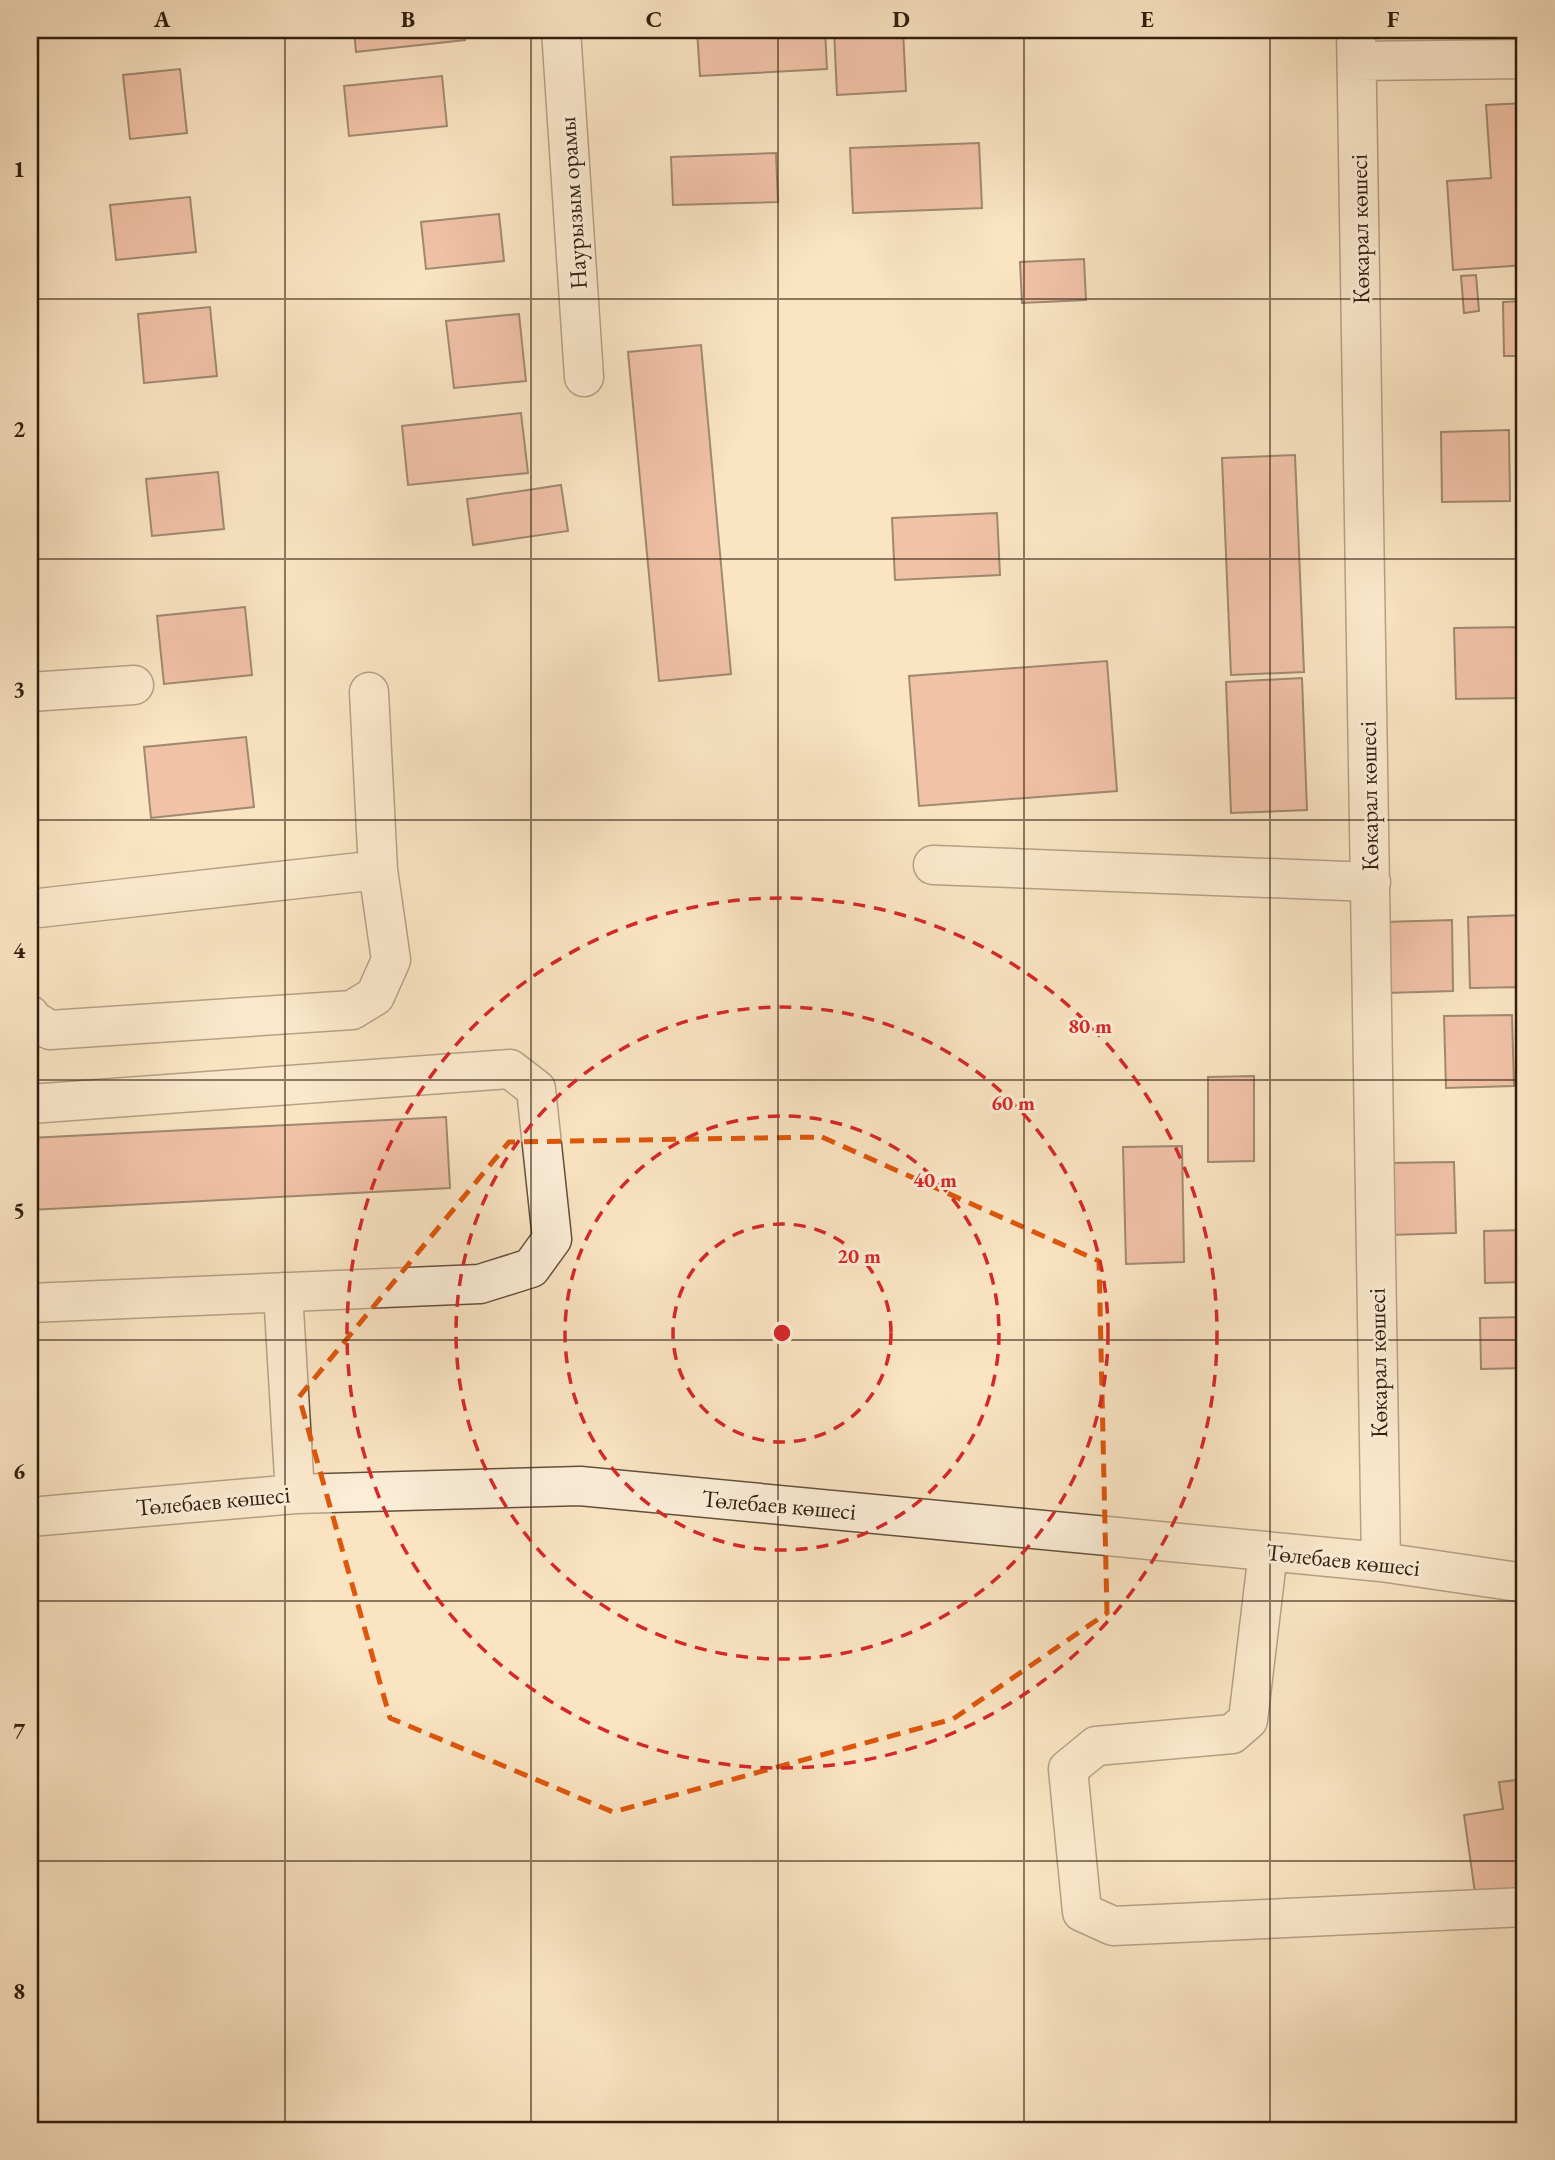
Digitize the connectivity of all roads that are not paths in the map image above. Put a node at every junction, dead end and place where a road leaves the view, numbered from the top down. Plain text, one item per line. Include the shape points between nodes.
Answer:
1 (561, 30) edge
2 (1357, 46) edge
3 (1525, 59) edge
4 (584, 377) dead end
5 (134, 685) dead end
6 (30, 692) edge
7 (369, 692) dead end
8 (933, 864) dead end
9 (378, 870) junction
10 (1371, 882) junction
11 (30, 909) edge
12 (30, 1015) edge
13 (30, 1104) edge
14 (283, 1292) junction
15 (30, 1303) edge
16 (295, 1494) junction
17 (30, 1517) edge
18 (1268, 1552) junction
19 (1381, 1562) junction
20 (1525, 1583) edge
21 (1525, 1907) edge

1 - 4 street, Наурызым орамы
2 - 3 street
2 - 10 street, Көкарал көшесі
5 - 6 street
7 - 9 street
8 - 10 street
9 - 11 street
9 - 12 street via 391,960 375,996 352,1010 50,1030
10 - 19 street, Көкарал көшесі
13 - 14 street via 510,1069 536,1089 552,1239 531,1268 480,1284
14 - 15 street
14 - 16 street
16 - 17 street, Төлебаев көшесі
16 - 18 street, Төлебаев көшесі via 580,1486
18 - 19 street, Төлебаев көшесі
18 - 21 street via 1248,1720 1233,1734 1096,1746 1068,1769 1082,1912 1113,1926
19 - 20 street, Төлебаев көшесі

